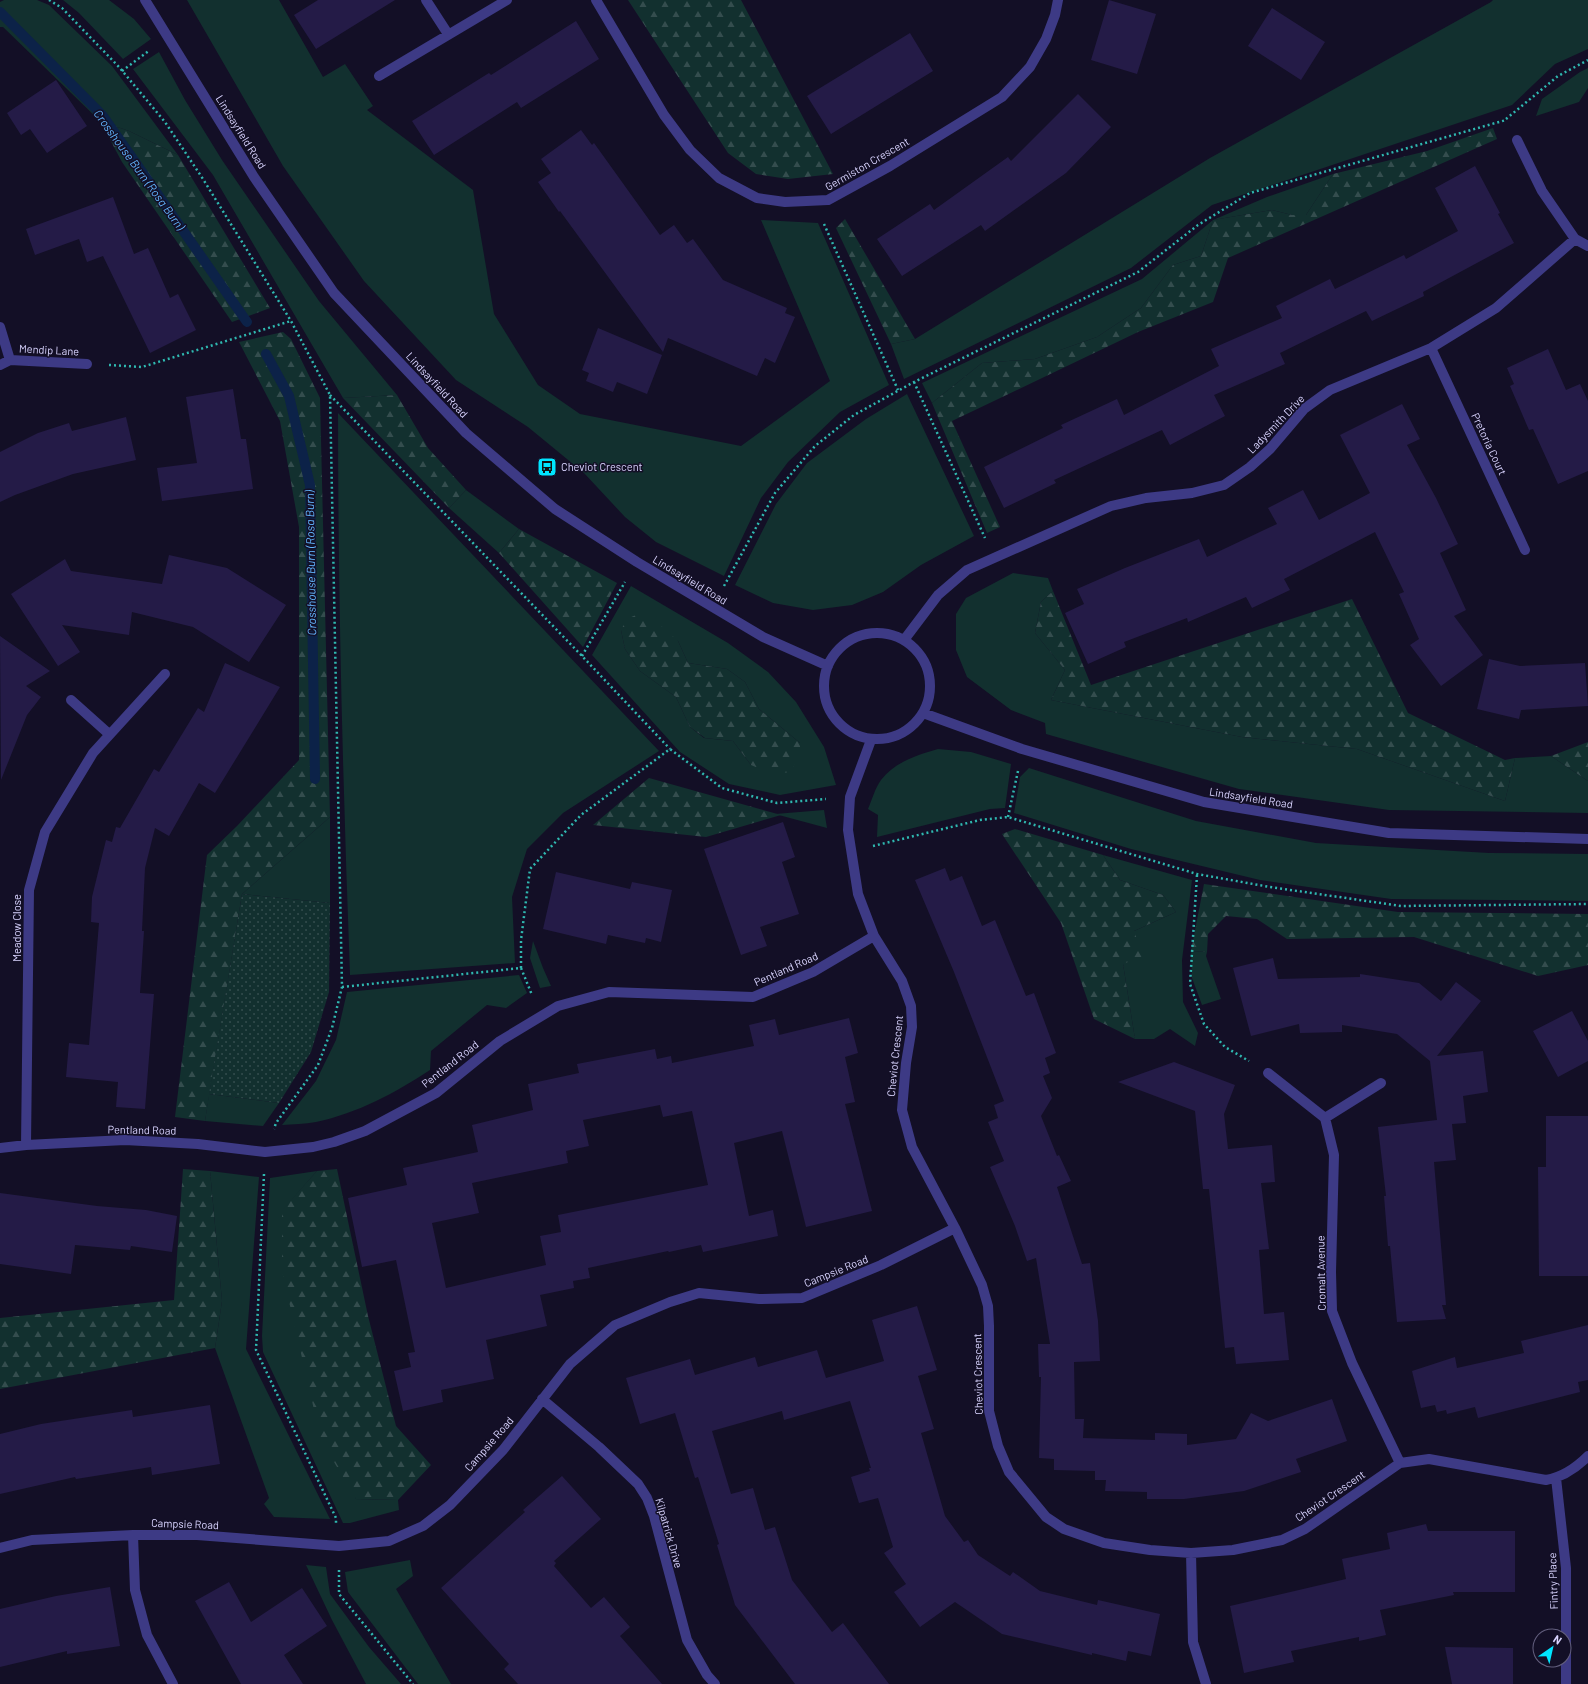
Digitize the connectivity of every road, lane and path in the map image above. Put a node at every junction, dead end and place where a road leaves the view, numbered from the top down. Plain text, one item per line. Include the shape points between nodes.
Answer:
1 (49, 0) edge
2 (145, 0) edge
3 (426, 0) edge
4 (507, 0) edge
5 (596, 0) edge
6 (1058, 0) edge
7 (448, 34) junction
8 (168, 37) junction
9 (1588, 60) edge
10 (122, 71) junction
11 (379, 76) dead end
12 (1506, 119) junction
13 (1517, 140) joint
14 (814, 201) junction
15 (1575, 239) junction
16 (1588, 246) edge
17 (291, 321) junction
18 (0, 327) edge
19 (1430, 348) junction
20 (10, 360) junction
21 (87, 364) joint
22 (0, 365) edge
23 (914, 382) junction
24 (898, 390) junction
25 (330, 395) junction
26 (1526, 550) dead end
27 (993, 558) junction
28 (637, 562) junction
29 (712, 608) junction
30 (904, 640) junction
31 (582, 656) junction
32 (828, 666) junction
33 (165, 674) dead end
34 (71, 700) dead end
35 (923, 713) junction
36 (110, 734) junction
37 (871, 740) junction
38 (670, 749) junction
39 (1022, 749) junction
40 (850, 797) junction
41 (1008, 817) junction
42 (1588, 839) edge
43 (851, 852) junction
44 (1197, 874) junction
45 (1588, 904) edge
46 (874, 936) junction
47 (521, 968) junction
48 (342, 987) junction
49 (540, 1016) junction
50 (1268, 1073) joint
51 (1381, 1083) dead end
52 (1325, 1118) junction
53 (26, 1145) junction
54 (0, 1148) edge
55 (265, 1152) junction
56 (955, 1228) junction
57 (542, 1399) junction
58 (1588, 1456) edge
59 (1400, 1463) junction
60 (1556, 1478) junction
61 (132, 1534) junction
62 (339, 1546) junction
63 (0, 1548) edge
64 (1191, 1553) junction
65 (173, 1684) edge
66 (413, 1684) edge
67 (715, 1684) edge
68 (1206, 1684) edge
69 (1566, 1684) edge

1 - 10 path via 62,8
2 - 8 street, Lindsayfield Road
3 - 7 street
4 - 7 street
5 - 14 street, Germiston Crescent via 664,115 690,150 719,178 757,198 784,202
6 - 14 street, Germiston Crescent via 1046,39 1030,67 1002,97 883,170 828,200
7 - 11 street
8 - 10 path
8 - 28 street, Lindsayfield Road via 254,177 334,293 466,434 555,509
9 - 12 path via 1558,76
10 - 17 path via 165,122
12 - 13 path
12 - 23 path via 1250,193 1198,225 1138,272
13 - 15 street via 1542,191
14 - 24 path
15 - 16 street
15 - 19 street, Ladysmith Drive via 1496,308
17 - 21 path via 142,367
17 - 25 path
18 - 20 street, Mendip Lane
19 - 26 street, Pretoria Court
19 - 27 street, Ladysmith Drive via 1330,390 1304,409 1270,449 1250,467 1224,485 1192,493 1146,498 1111,506
20 - 21 street, Mendip Lane
20 - 22 street, Mendip Lane
23 - 24 path
23 - 27 path
24 - 29 path via 854,415 815,446 775,493
25 - 31 path
25 - 48 path
27 - 30 street, Ladysmith Drive via 967,570 938,595
28 - 29 street, Lindsayfield Road
28 - 31 path
29 - 32 street, Lindsayfield Road via 763,637
30 - 32 street via 888,634 871,633 854,638 840,647
30 - 35 street via 917,651 926,665 930,681 929,698
31 - 38 path
32 - 37 street via 824,677 824,695 829,711 840,725 854,735
33 - 36 street, Meadow Close
34 - 36 street
35 - 37 street via 914,726 901,734
35 - 39 street, Lindsayfield Road
36 - 53 street, Meadow Close via 93,753 45,832 29,890
37 - 40 street, Cheviot Crescent
38 - 40 path via 722,788 777,803
38 - 47 path via 581,815 530,869 521,940
39 - 41 path
39 - 42 street, Lindsayfield Road via 1204,802 1389,833
40 - 43 street, Cheviot Crescent via 848,830
41 - 43 path via 980,820
41 - 44 path
43 - 46 street, Cheviot Crescent via 858,894
44 - 45 path via 1270,888 1401,906
44 - 50 path via 1190,984 1204,1024 1225,1047
46 - 49 street, Pentland Road via 813,972 753,997 609,992 558,1006
46 - 56 street, Cheviot Crescent via 902,981 911,1006 912,1027 902,1110 912,1147
47 - 48 path
47 - 49 path
48 - 55 path via 332,1028 318,1064 276,1123
49 - 55 street, Pentland Road via 500,1041 436,1093 365,1131 313,1147
50 - 52 street
51 - 52 street
52 - 59 street, Cromalt Avenue via 1334,1155 1332,1311 1352,1363
53 - 54 street, Pentland Road
53 - 55 street, Pentland Road via 125,1140 198,1144
55 - 62 path via 256,1350 336,1518
56 - 57 street, Campsie Road via 881,1266 802,1298 759,1298 699,1293 670,1302 615,1325 570,1364
56 - 64 street, Cheviot Crescent via 982,1285 988,1306 989,1411 998,1446 1009,1472 1046,1518 1064,1529 1104,1543
57 - 62 street, Campsie Road via 503,1450 450,1505 423,1526 389,1541
57 - 67 street, Kilpatrick Drive via 599,1447 638,1484 647,1498 687,1640
58 - 60 street, Cheviot Crescent via 1576,1468
59 - 60 street, Cheviot Crescent via 1429,1459 1546,1480
59 - 64 street, Cheviot Crescent via 1305,1529 1282,1540 1233,1550
60 - 69 street, Fintry Place via 1566,1568
61 - 62 street, Campsie Road via 197,1535
61 - 63 street, Campsie Road via 32,1540
61 - 65 street via 135,1590 147,1635
62 - 66 path via 339,1594
64 - 68 street via 1193,1642

